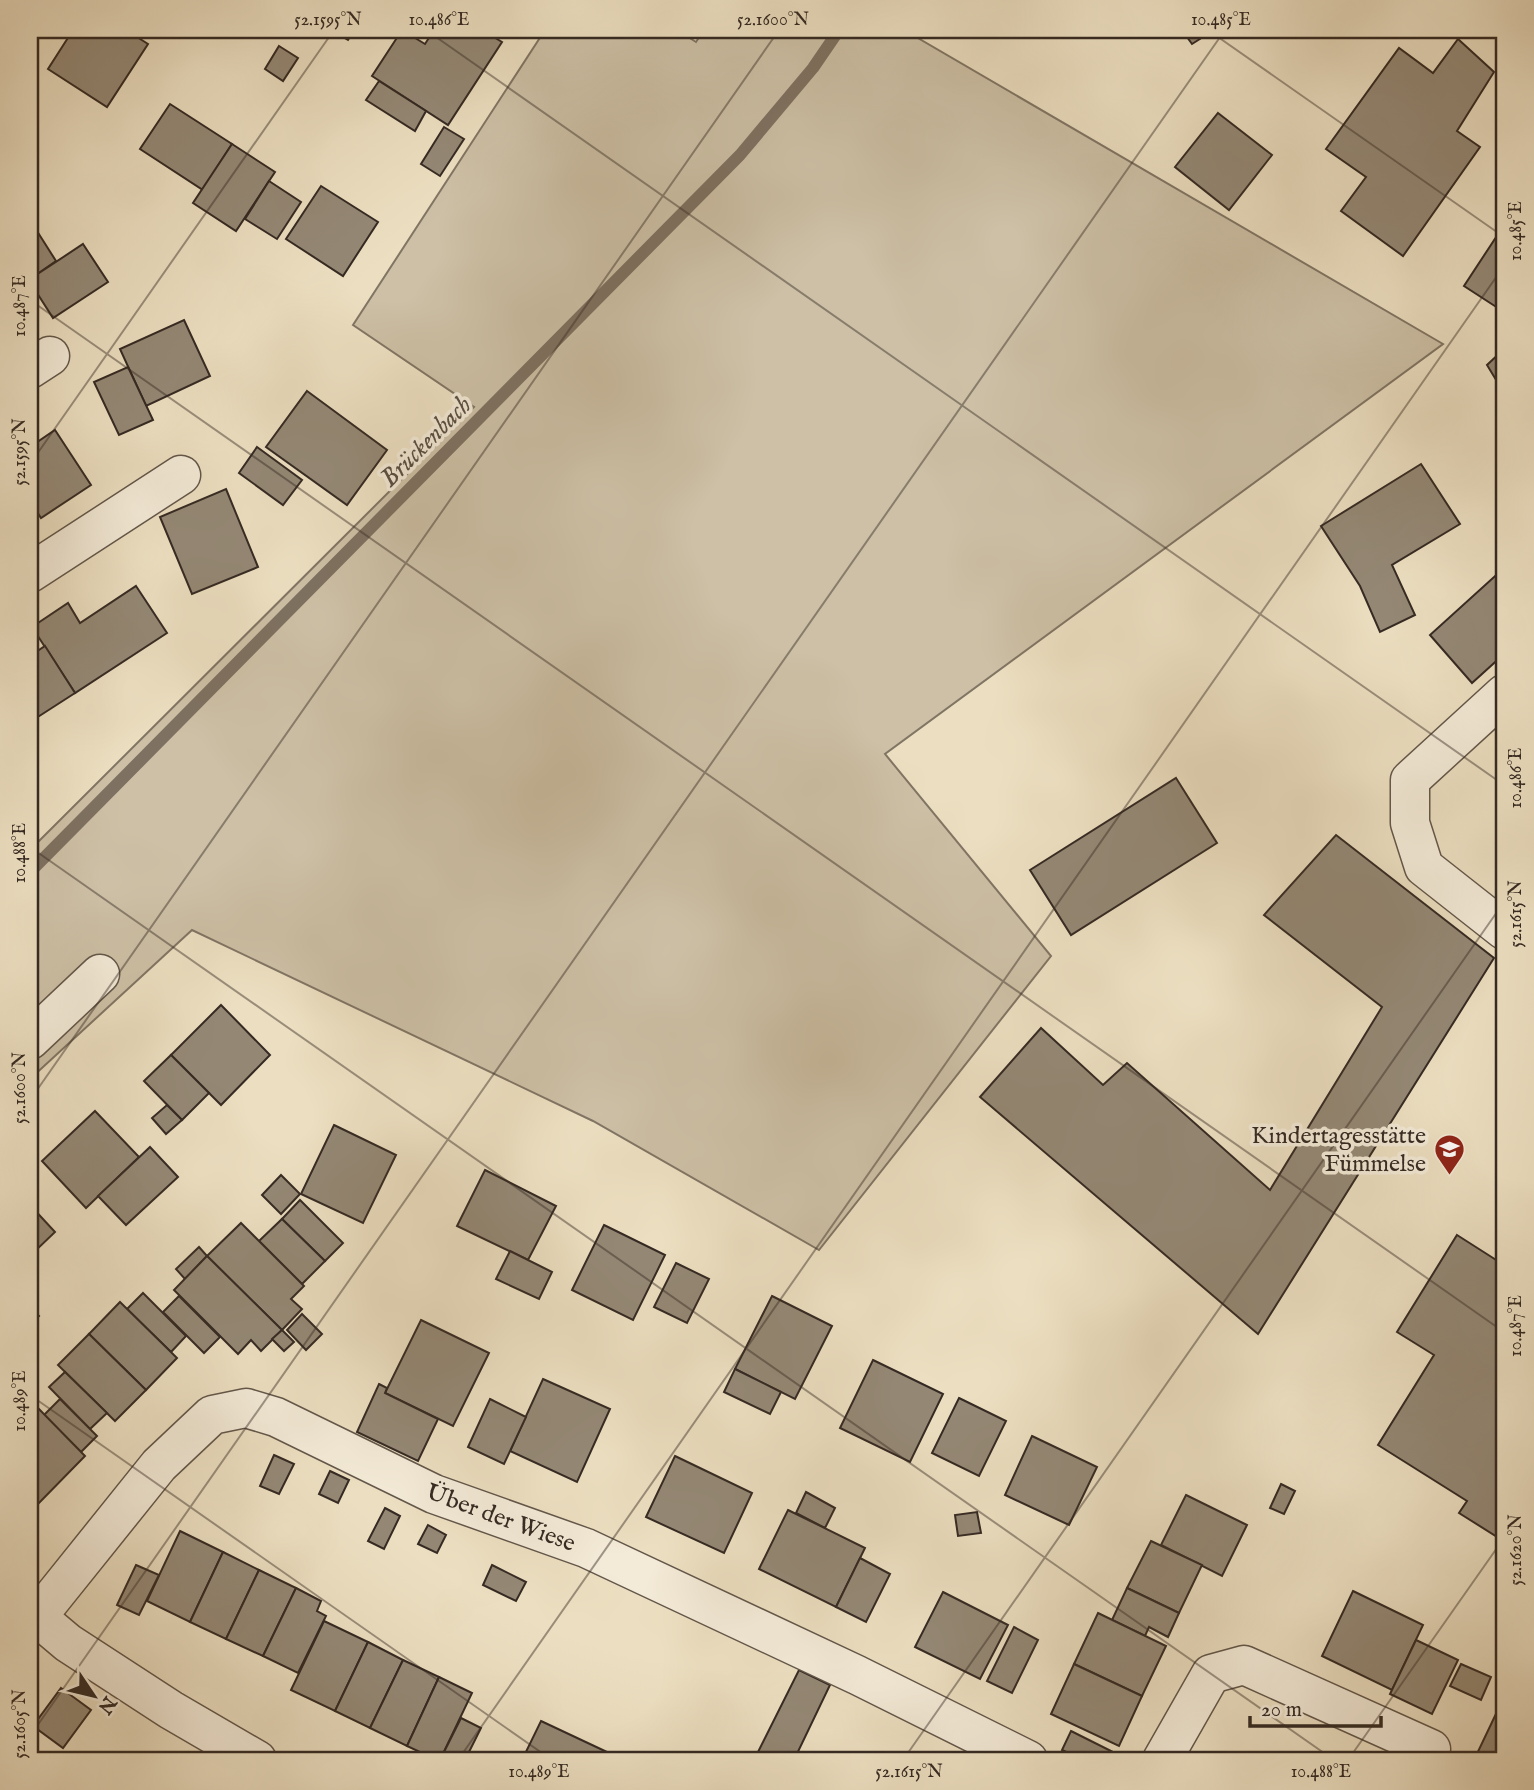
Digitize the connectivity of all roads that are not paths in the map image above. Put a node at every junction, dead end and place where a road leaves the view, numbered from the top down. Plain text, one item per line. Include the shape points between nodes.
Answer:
1 (181, 475) dead end
2 (30, 573) edge
3 (1504, 694) edge
4 (1504, 930) edge
5 (100, 974) dead end
6 (30, 1040) edge
7 (33, 1614) edge
8 (1431, 1749) dead end
9 (257, 1760) edge
10 (1028, 1760) edge
11 (1162, 1760) edge

1 - 2 street
3 - 4 street via 1410,780 1410,823 1424,867
5 - 6 street
7 - 9 street via 68,1643
7 - 10 street, Über der Wiese via 159,1465 212,1415 246,1408 276,1417 434,1494 586,1548
8 - 11 street via 1244,1665 1211,1674

